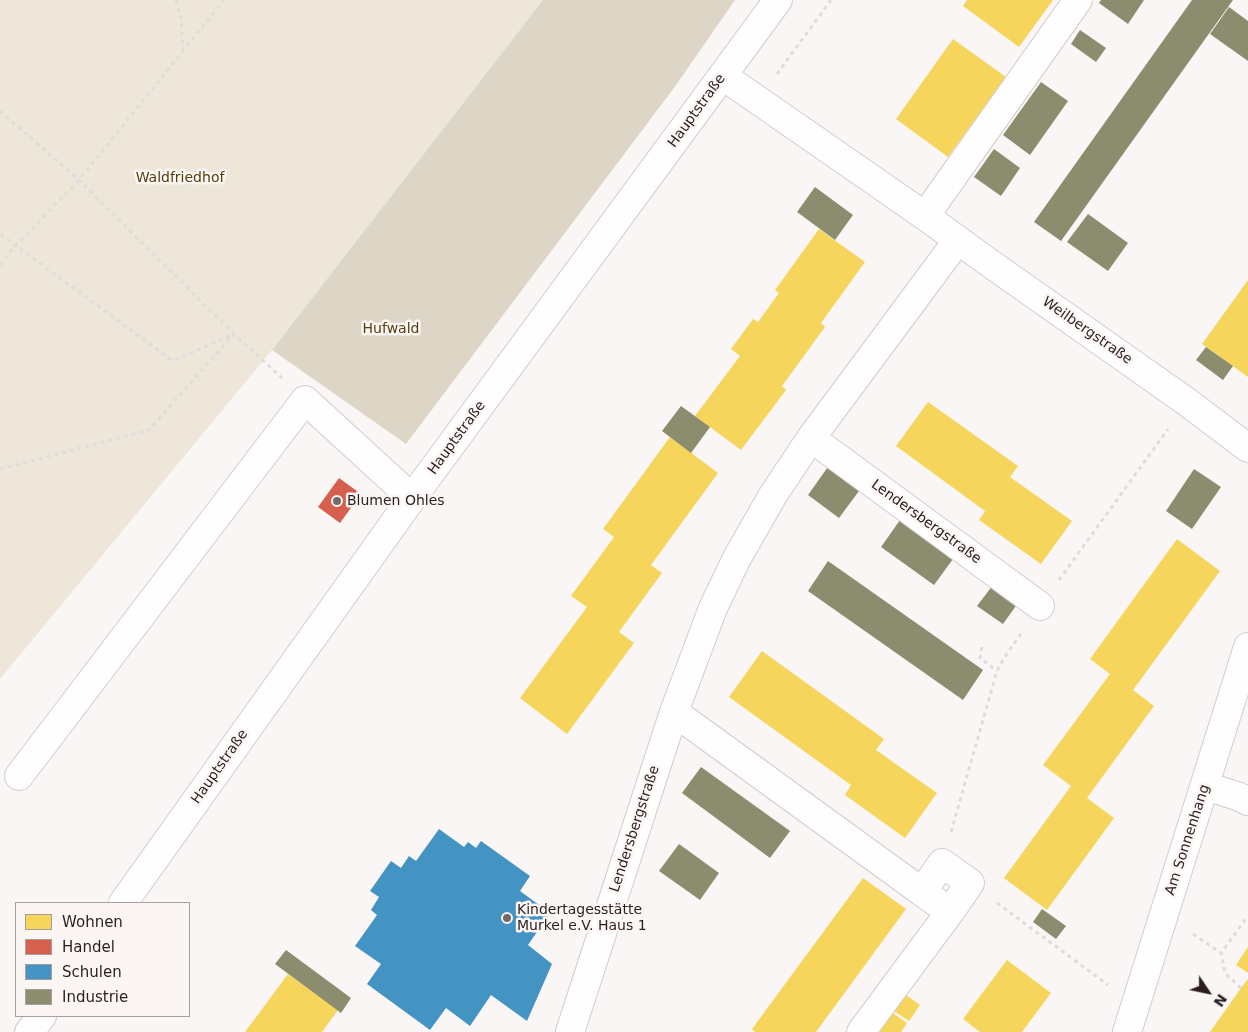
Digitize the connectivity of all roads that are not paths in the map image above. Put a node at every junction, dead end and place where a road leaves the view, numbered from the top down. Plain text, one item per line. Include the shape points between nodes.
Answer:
1 (778, 0) edge
2 (1078, 0) edge
3 (723, 76) junction
4 (925, 216) junction
5 (958, 240) junction
6 (811, 438) junction
7 (1248, 448) edge
8 (412, 498) junction
9 (1040, 606) road end
10 (1248, 647) edge
11 (674, 712) junction
12 (19, 776) dead end
13 (1205, 786) junction
14 (1248, 801) edge
15 (922, 892) junction
16 (124, 902) edge
17 (950, 912) junction
18 (41, 1017) edge
19 (29, 1032) edge
20 (570, 1032) edge
21 (861, 1032) edge
22 (1127, 1032) edge

1 - 3 street, Hauptstraße
2 - 4 street
3 - 4 street, Weilbergstraße
3 - 8 street, Hauptstraße
4 - 5 street, Weilbergstraße
5 - 6 street, Lendersbergstraße
5 - 7 street, Weilbergstraße
6 - 9 street, Lendersbergstraße
6 - 11 street, Lendersbergstraße via 737,558 713,608
8 - 12 street via 305,400
8 - 16 street, Hauptstraße
10 - 13 street, Am Sonnenhang
11 - 15 street
11 - 20 street, Lendersbergstraße
13 - 14 street
13 - 22 street, Am Sonnenhang
15 - 17 street
15 - 17 street via 942,863 970,883
17 - 21 street
18 - 19 street

